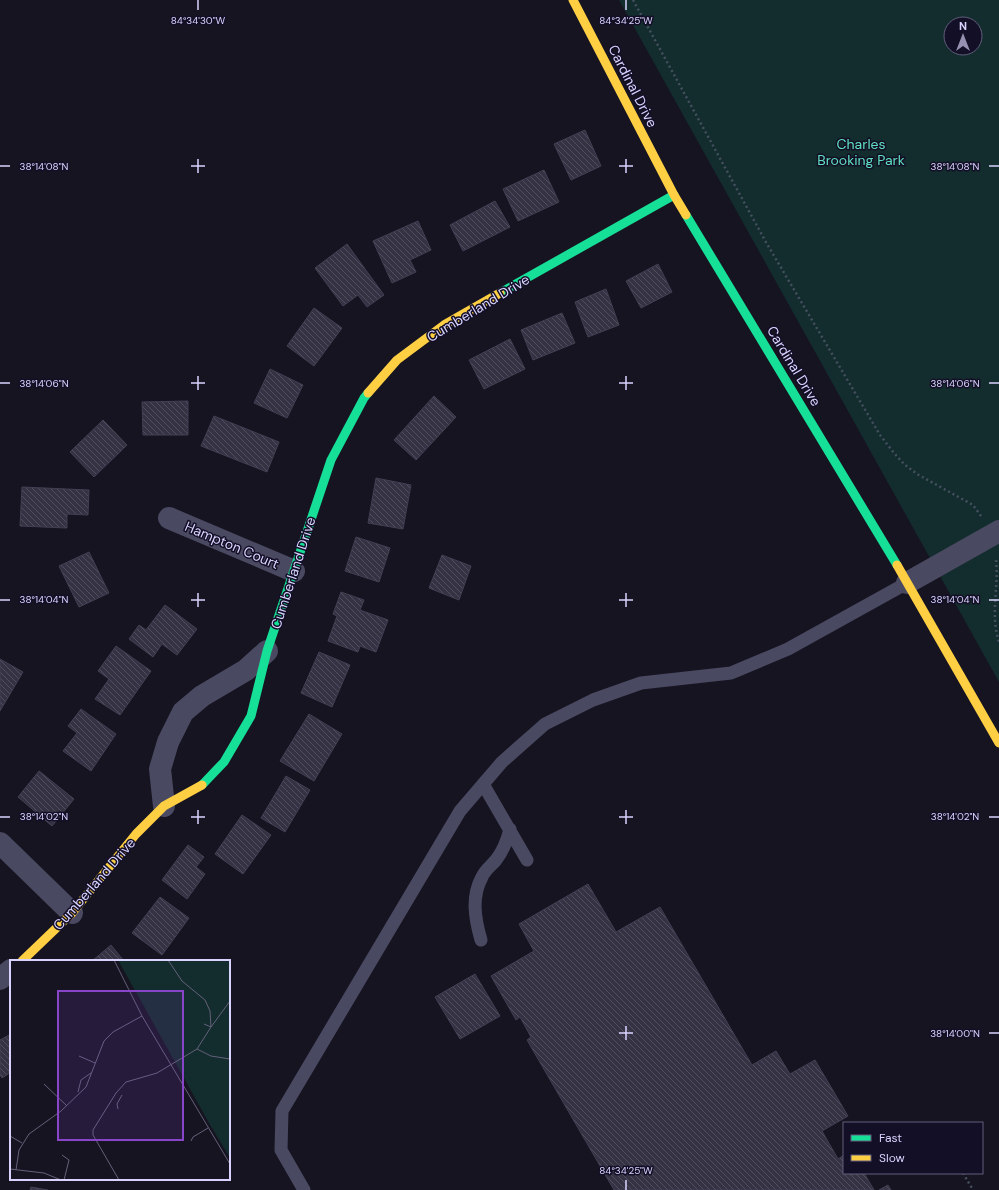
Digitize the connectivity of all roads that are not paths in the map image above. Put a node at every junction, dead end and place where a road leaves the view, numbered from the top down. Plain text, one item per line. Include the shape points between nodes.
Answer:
1 (573, 0) edge
2 (674, 196) junction
3 (169, 518) dead end
4 (995, 533) edge
5 (294, 571) junction
6 (907, 583) junction
7 (268, 651) junction
8 (999, 742) edge
9 (483, 784) junction
10 (164, 806) junction
11 (510, 829) junction
12 (0, 843) edge
13 (527, 860) dead end
14 (72, 913) junction
15 (481, 940) dead end
16 (23, 960) edge
17 (10, 971) edge
18 (0, 979) edge
19 (304, 1190) edge

1 - 2 street, Cardinal Drive
2 - 5 street, Cumberland Drive via 444,325 397,360 364,398 331,460
2 - 6 street, Cardinal Drive
3 - 5 street, Hampton Court
4 - 6 street
5 - 7 street, Cumberland Drive
6 - 8 street, Cardinal Drive
6 - 9 lane via 788,649 732,673 641,683 593,700 545,724 502,762
7 - 10 street, Cumberland Drive via 251,716 224,762 205,783
7 - 10 street via 246,670 202,696 183,712 168,742 160,769
9 - 11 lane
9 - 19 lane via 460,811 282,1111 281,1150
10 - 14 street, Cumberland Drive via 136,834
11 - 13 lane
11 - 15 lane via 503,849 481,877 475,916
12 - 14 street
14 - 16 street, Cumberland Drive
17 - 18 street

